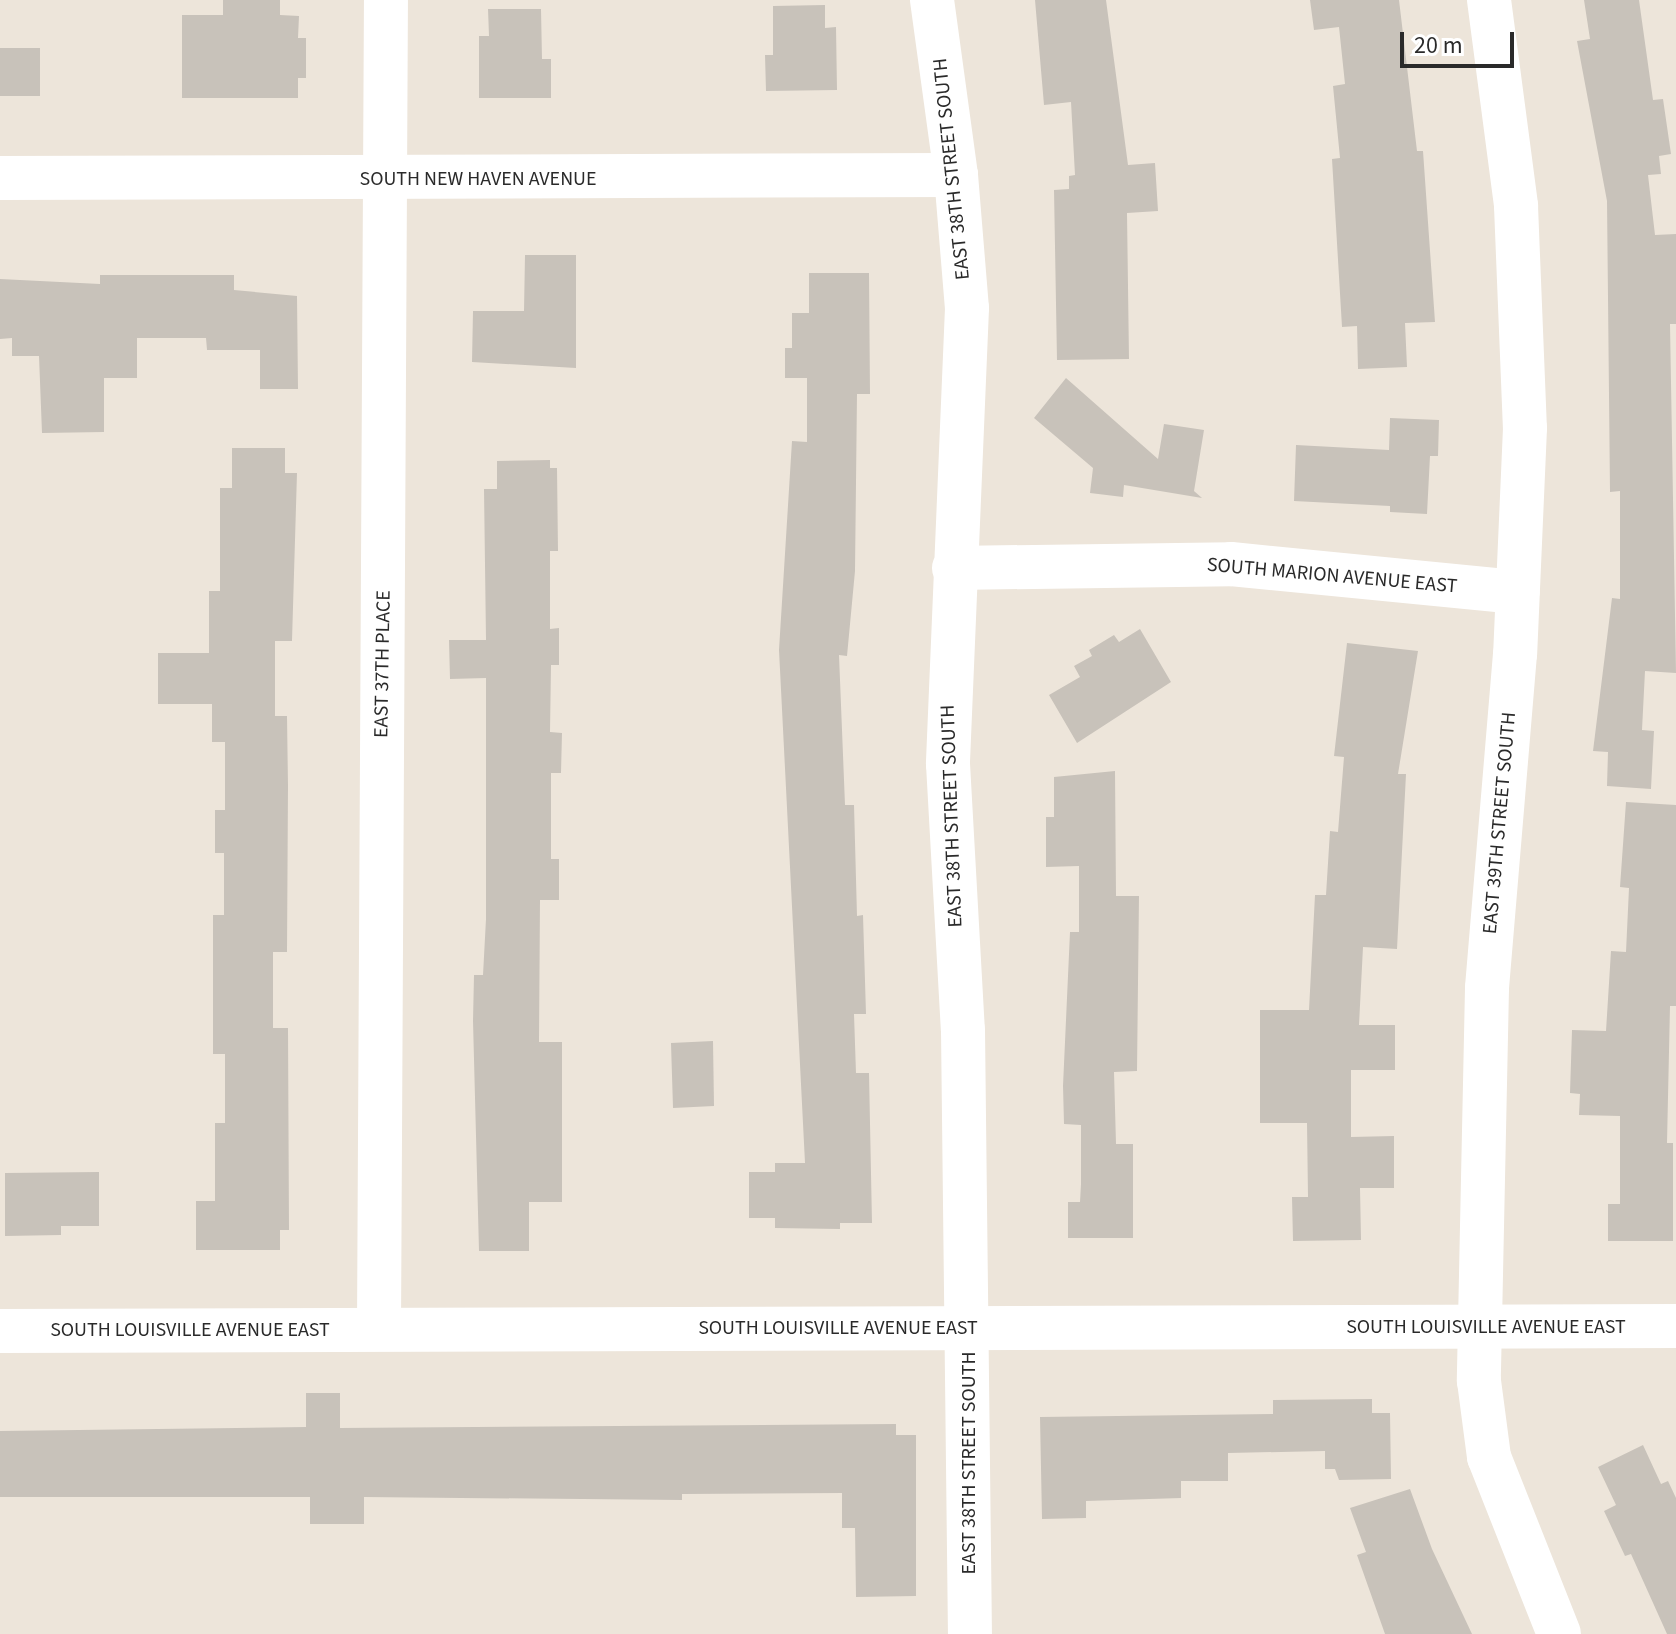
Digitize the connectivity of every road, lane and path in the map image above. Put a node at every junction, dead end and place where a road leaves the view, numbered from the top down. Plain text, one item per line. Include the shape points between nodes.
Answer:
1 (386, 0) edge
2 (932, 0) edge
3 (1489, 0) edge
4 (956, 175) junction
5 (0, 178) edge
6 (387, 180) junction
7 (954, 568) junction
8 (1518, 592) junction
9 (1676, 1326) edge
10 (1481, 1327) junction
11 (379, 1328) junction
12 (968, 1328) junction
13 (0, 1331) edge
14 (970, 1634) edge
15 (1559, 1634) edge

1 - 6 street, EAST 37TH PLACE
2 - 4 street, EAST 38TH STREET SOUTH
3 - 8 street, EAST 39TH STREET SOUTH via 1516,206 1523,314 1525,428
4 - 6 street, SOUTH NEW HAVEN AVENUE
4 - 7 street, EAST 38TH STREET SOUTH via 967,323
5 - 6 street, SOUTH NEW HAVEN AVENUE
6 - 11 street, EAST 37TH PLACE
7 - 8 street, SOUTH MARION AVENUE EAST via 1231,564
7 - 12 street, EAST 38TH STREET SOUTH via 948,764 963,1030
8 - 10 street, EAST 39TH STREET SOUTH via 1488,956
9 - 10 street, SOUTH LOUISVILLE AVENUE EAST
10 - 12 street, SOUTH LOUISVILLE AVENUE EAST
10 - 15 street, EAST 39TH STREET SOUTH via 1479,1381 1489,1457
11 - 12 street, SOUTH LOUISVILLE AVENUE EAST
11 - 13 street, SOUTH LOUISVILLE AVENUE EAST
12 - 14 street, EAST 38TH STREET SOUTH

